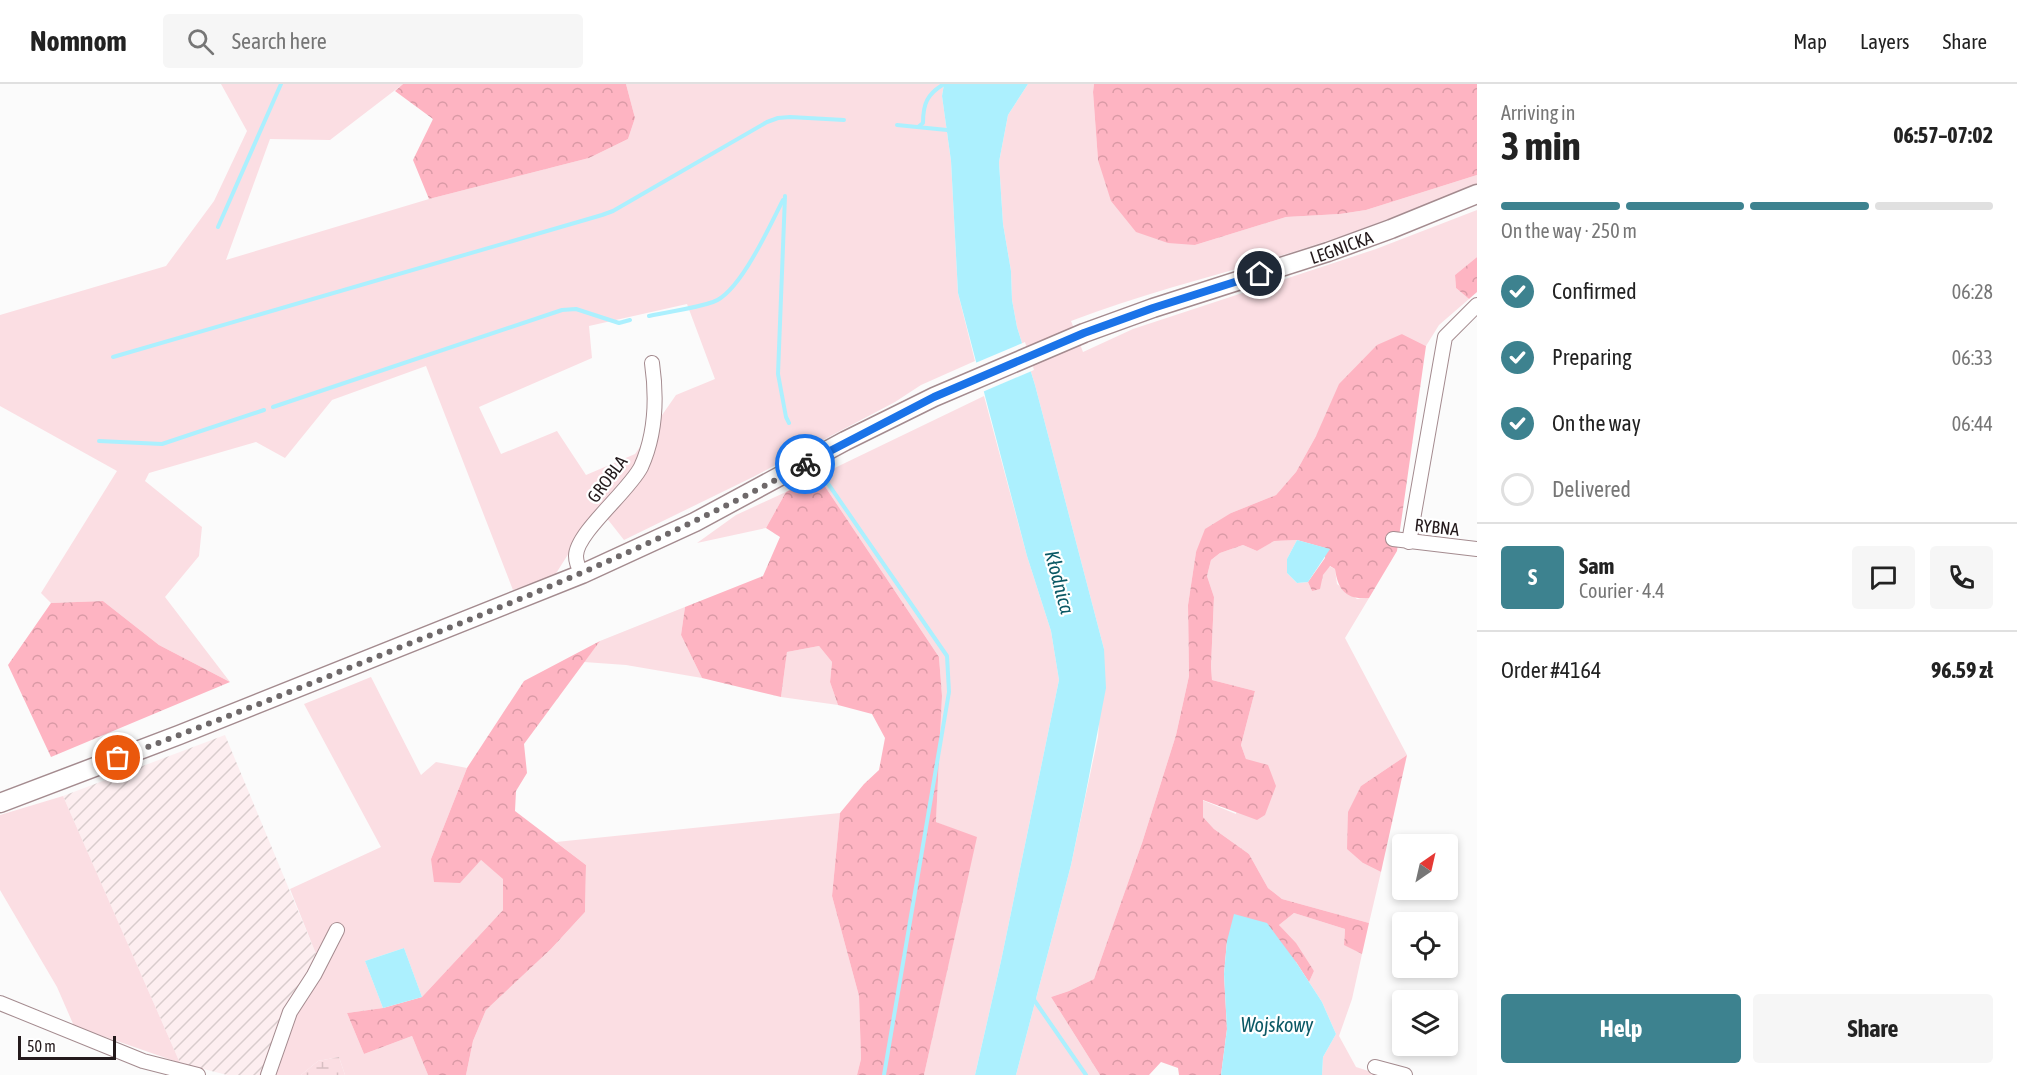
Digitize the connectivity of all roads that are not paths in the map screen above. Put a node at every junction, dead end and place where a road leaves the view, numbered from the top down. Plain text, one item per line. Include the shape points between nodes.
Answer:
1 (1477, 194) edge
2 (1477, 305) edge
3 (652, 363) dead end
4 (1393, 539) dead end
5 (1409, 542) junction
6 (1477, 549) edge
7 (582, 574) junction
8 (0, 803) edge
9 (337, 930) dead end
10 (0, 1003) edge
11 (1375, 1067) dead end
12 (198, 1075) edge
13 (268, 1075) edge
14 (1405, 1075) edge

1 - 7 main road, LEGNICKA via 1391,230 1084,333 934,397 695,522
2 - 5 street via 1445,337
3 - 7 street, GROBLA via 656,389 648,451 639,470 578,548 576,556
4 - 5 street, RYBNA
5 - 6 street, RYBNA
7 - 8 main road, LEGNICKA
9 - 13 street via 290,1012
10 - 12 street via 143,1061
11 - 14 street

